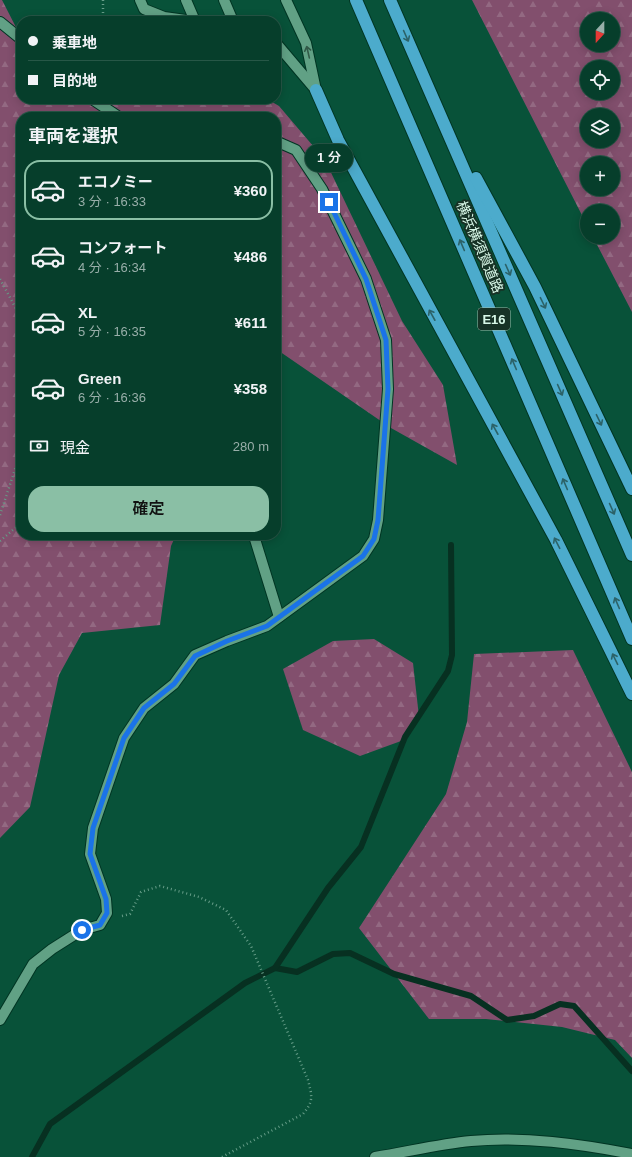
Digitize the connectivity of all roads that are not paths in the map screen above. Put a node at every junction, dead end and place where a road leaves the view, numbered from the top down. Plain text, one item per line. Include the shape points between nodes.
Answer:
1 (140, 0) edge
2 (186, 0) edge
3 (224, 0) edge
4 (286, 0) edge
5 (356, 0) edge
6 (390, 0) edge
7 (162, 16) edge
8 (192, 16) edge
9 (232, 16) edge
10 (0, 22) edge
11 (16, 35) edge
12 (281, 50) edge
13 (316, 90) junction
14 (100, 104) edge
15 (438, 109) junction
16 (112, 112) edge
17 (281, 143) edge
18 (632, 489) edge
19 (255, 540) edge
20 (632, 555) edge
21 (278, 617) junction
22 (632, 639) edge
23 (632, 694) edge
24 (0, 1020) edge
25 (632, 1154) edge
26 (375, 1157) edge

1 - 7 street via 144,9
2 - 8 street
3 - 9 street
13 -> 4 street via 306,43
22 -> 5 highway, 横浜横須賀道路 / E16
6 -> 15 highway, 横浜横須賀道路 / E16
10 - 11 street
12 - 13 street
23 -> 13 highway via 556,540 342,147
14 - 16 street
15 -> 18 highway via 535,287
15 -> 20 highway, 横浜横須賀道路 / E16
17 - 21 street via 296,150 322,189 366,279 386,340 388,389 378,520 374,539 363,556
19 - 21 street
21 - 24 street via 267,626 195,656 174,684 144,708 124,738 93,828 90,854 106,899 107,913 100,925 82,930 33,964
25 - 26 street via 534,1141 471,1141

